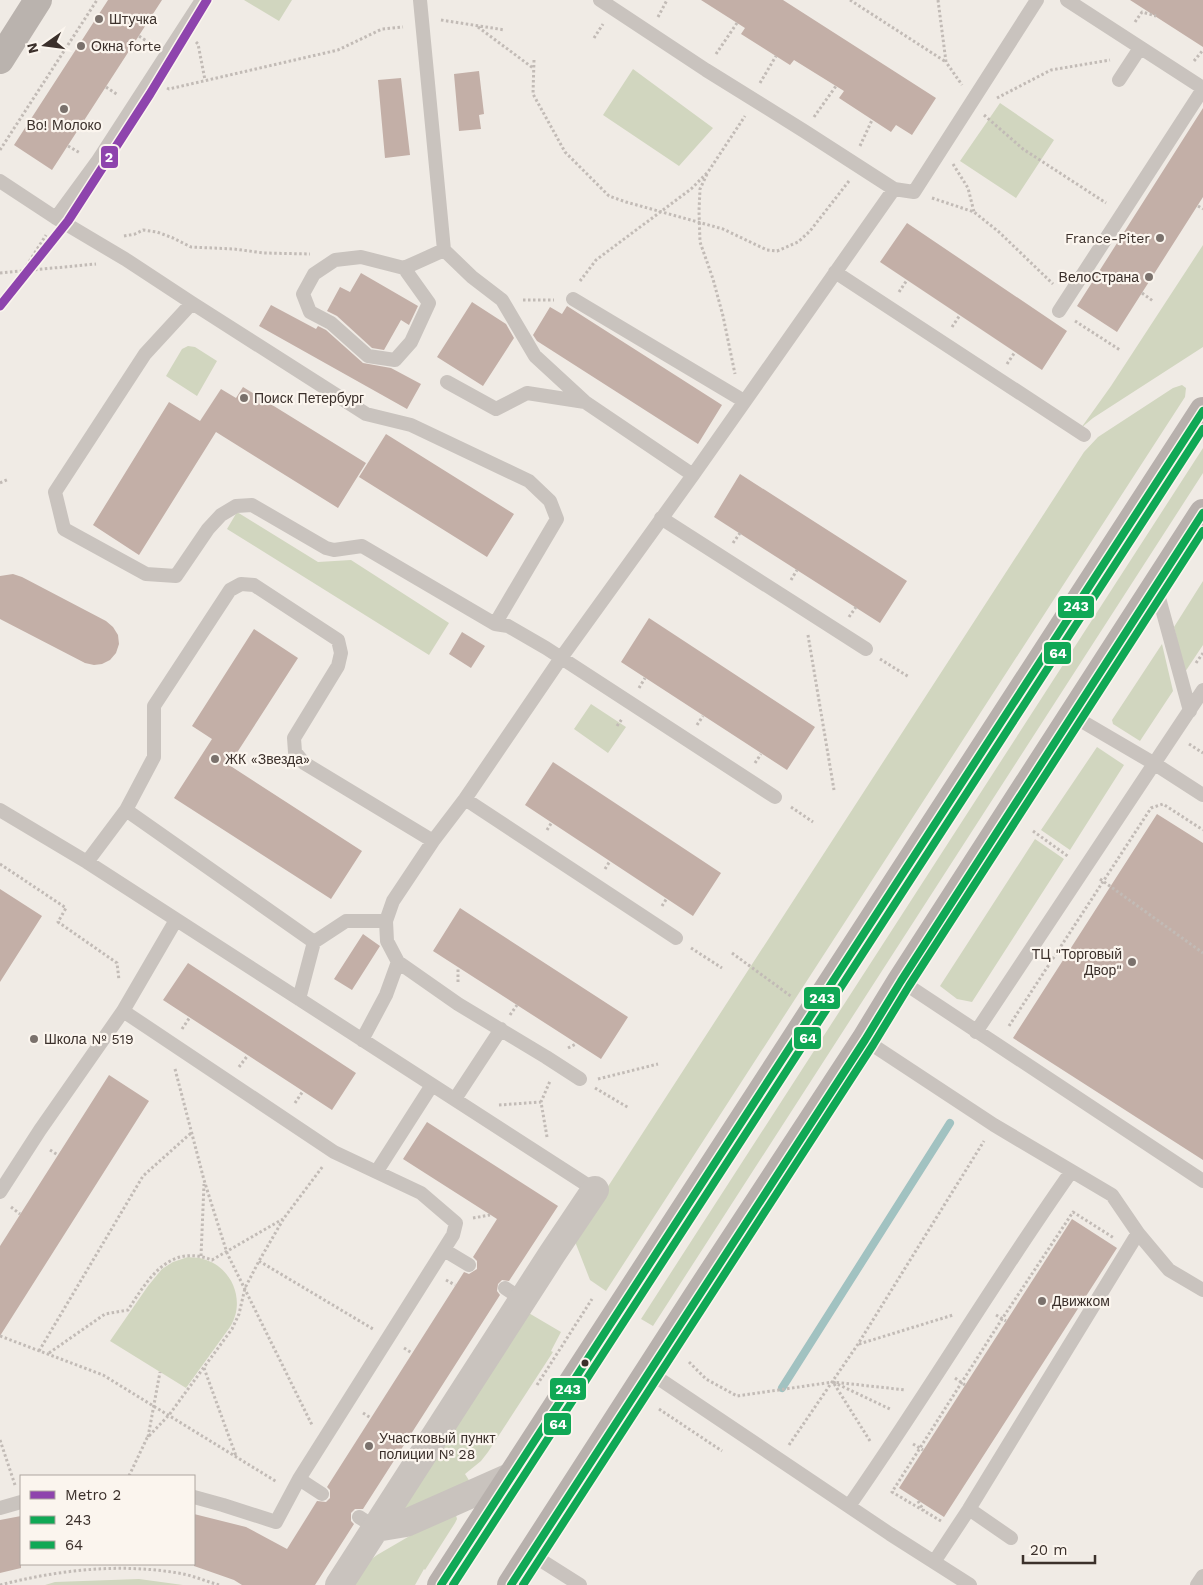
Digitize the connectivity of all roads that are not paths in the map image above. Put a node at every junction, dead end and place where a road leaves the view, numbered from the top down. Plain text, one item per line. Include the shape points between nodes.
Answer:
1 (38, 0) edge
2 (202, 0) edge
3 (420, 0) edge
4 (600, 0) edge
5 (1037, 0) edge
6 (1067, 0) edge
7 (1140, 48) junction
8 (0, 60) edge
9 (1119, 80) dead end
10 (1203, 88) edge
11 (0, 181) edge
12 (894, 190) junction
13 (56, 218) junction
14 (444, 250) junction
15 (404, 268) junction
16 (835, 272) junction
17 (574, 300) road end
18 (192, 303) junction
19 (1060, 311) road end
20 (447, 382) dead end
21 (742, 400) junction
22 (585, 402) junction
23 (1203, 411) edge
24 (1084, 435) dead end
25 (693, 474) junction
26 (1203, 513) edge
27 (661, 518) junction
28 (1156, 587) junction
29 (494, 624) junction
30 (866, 650) road end
31 (561, 658) junction
32 (1203, 690) edge
33 (1190, 712) junction
34 (1073, 716) junction
35 (1155, 764) junction
36 (1203, 795) edge
37 (775, 797) road end
38 (465, 799) junction
39 (0, 810) edge
40 (126, 810) junction
41 (433, 841) junction
42 (87, 862) junction
43 (176, 920) junction
44 (386, 921) junction
45 (676, 938) road end
46 (314, 942) junction
47 (398, 962) junction
48 (901, 981) junction
49 (299, 999) junction
50 (123, 1010) junction
51 (501, 1029) junction
52 (976, 1032) junction
53 (362, 1040) junction
54 (865, 1040) junction
55 (582, 1081) road end
56 (432, 1085) junction
57 (460, 1103) junction
58 (377, 1171) junction
59 (1071, 1172) junction
60 (1203, 1182) edge
61 (595, 1190) joint
62 (0, 1192) edge
63 (1138, 1232) junction
64 (444, 1250) junction
65 (468, 1265) dead end
66 (1203, 1290) edge
67 (649, 1372) junction
68 (512, 1476) junction
69 (299, 1479) junction
70 (322, 1494) dead end
71 (195, 1498) edge
72 (20, 1502) edge
73 (849, 1506) junction
74 (0, 1508) edge
75 (969, 1509) junction
76 (368, 1522) junction
77 (1011, 1538) dead end
78 (531, 1554) junction
79 (934, 1562) junction
80 (1203, 1576) edge
81 (339, 1585) edge
82 (442, 1585) edge
83 (511, 1585) edge
84 (580, 1585) edge
85 (970, 1585) edge
86 (1197, 1585) edge

1 - 8 street
2 - 13 lane via 97,162
3 - 14 lane
4 - 12 lane
5 - 12 lane via 973,106 914,192
6 - 7 lane
7 - 9 lane
7 - 10 lane
10 - 19 lane
11 - 13 lane
12 - 16 lane
13 - 18 lane
14 - 15 lane
14 - 22 lane via 502,300 535,356
15 - 15 lane via 361,257 335,260 314,274 302,294 310,312 331,323 368,356 395,360 411,342 429,303
16 - 21 lane
16 - 24 lane
17 - 21 lane
18 - 29 lane via 366,414 411,425 529,481 550,501 557,519
18 - 29 lane via 146,354 55,492 64,529 146,574 176,576 221,515 236,506 252,505 326,548 362,546
20 - 22 lane via 496,409 527,393
21 - 25 lane
22 - 25 lane
23 - 68 main road
25 - 27 lane
26 - 28 main road
27 - 30 lane
27 - 31 lane
28 - 33 lane
28 - 34 main road
29 - 31 lane via 508,626
31 - 37 lane
31 - 38 lane
32 - 33 lane
33 - 35 lane
34 - 35 lane
34 - 48 main road
35 - 36 lane
35 - 52 lane
38 - 41 lane
38 - 45 lane
39 - 42 lane
40 - 41 lane via 154,757 154,706 230,590 241,584 254,585 338,640 341,653 338,666 294,738 295,752 304,763
40 - 42 lane
40 - 46 lane
41 - 44 lane via 393,901
42 - 43 lane
43 - 49 lane
43 - 50 lane
44 - 46 lane via 346,921
44 - 47 lane via 387,941
46 - 49 lane
47 - 51 lane
47 - 53 lane via 386,995
48 - 52 lane
48 - 54 main road
49 - 53 lane
50 - 58 lane via 334,1152
50 - 62 lane
51 - 55 lane
51 - 57 lane
52 - 60 lane
53 - 56 lane
54 - 59 lane
54 - 67 main road
56 - 57 lane
56 - 58 lane
57 - 61 lane
58 - 64 lane via 421,1194 456,1223
59 - 63 lane via 1112,1195
59 - 73 lane
61 - 76 street via 552,1254 514,1294
63 - 66 lane via 1169,1270
63 - 75 lane
64 - 65 lane
64 - 69 lane
67 - 73 lane
67 - 78 main road
68 - 76 street via 406,1523
68 - 82 main road
69 - 70 lane
69 - 71 lane via 276,1522
72 - 74 lane
73 - 79 lane
75 - 77 lane
75 - 79 lane
76 - 81 street
78 - 83 main road
78 - 84 lane
79 - 85 lane
80 - 86 lane

